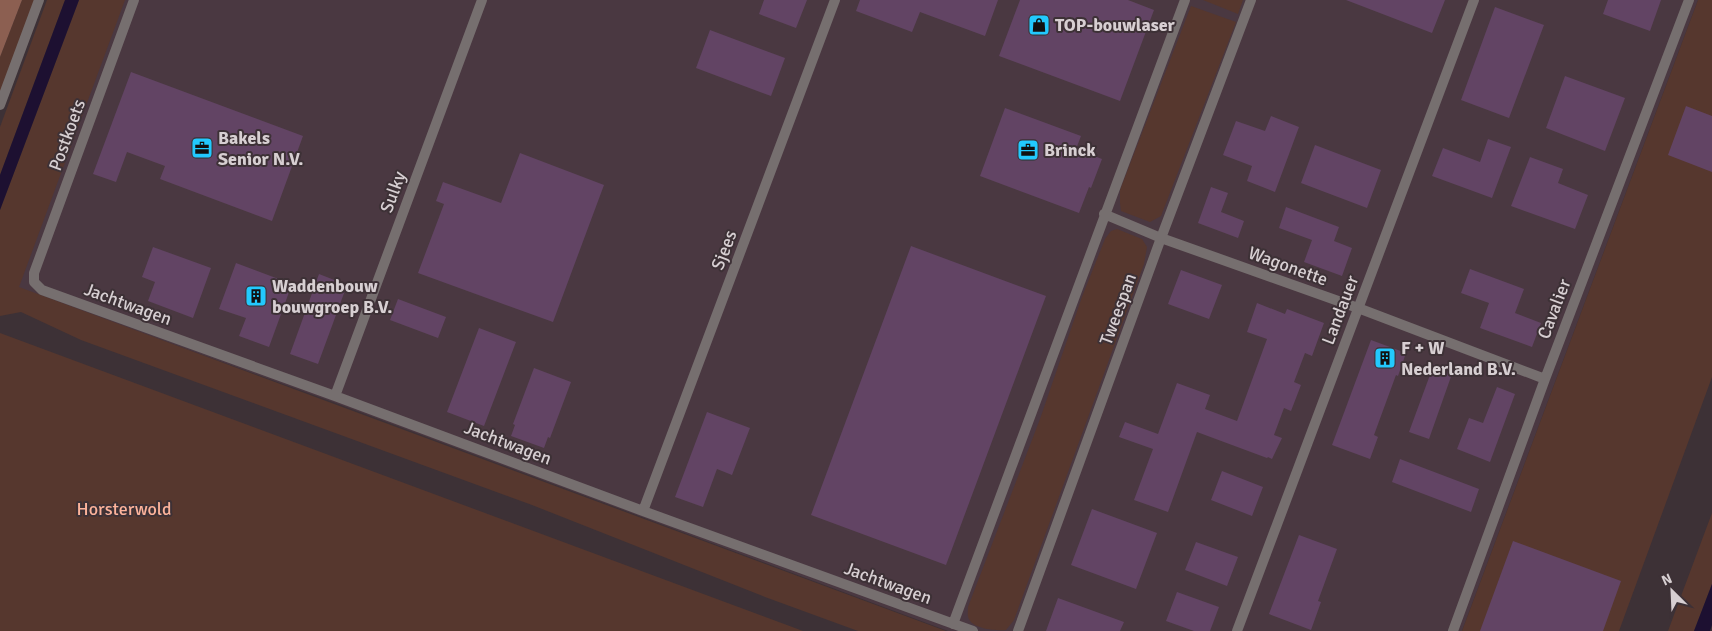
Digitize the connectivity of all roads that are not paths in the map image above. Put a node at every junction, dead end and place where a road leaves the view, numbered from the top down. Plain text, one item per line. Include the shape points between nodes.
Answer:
1 (39, 0) edge
2 (134, 0) edge
3 (482, 0) edge
4 (835, 0) edge
5 (1185, 0) edge
6 (1252, 0) edge
7 (1474, 0) edge
8 (1689, 0) edge
9 (0, 105) edge
10 (1104, 214) junction
11 (1161, 238) junction
12 (34, 282) joint
13 (1358, 308) junction
14 (1545, 379) junction
15 (335, 396) junction
16 (643, 511) junction
17 (952, 624) junction
18 (973, 631) edge
19 (1018, 631) edge
20 (1236, 631) edge
21 (1453, 631) edge

1 - 9 street
2 - 12 street, Postkoets via 34,273
3 - 15 street, Sulky
4 - 16 street, Sjees
5 - 10 street
6 - 11 street, Tweespan
7 - 13 street, Landauer
8 - 14 street, Cavalier
10 - 11 street, Wagonette
10 - 17 street
11 - 13 street, Wagonette
11 - 19 street, Tweespan
12 - 15 street, Jachtwagen via 42,290
13 - 14 street, Wagonette
13 - 20 street, Landauer
14 - 21 street, Cavalier
15 - 16 street, Jachtwagen
16 - 17 street, Jachtwagen
17 - 18 street, Jachtwagen

